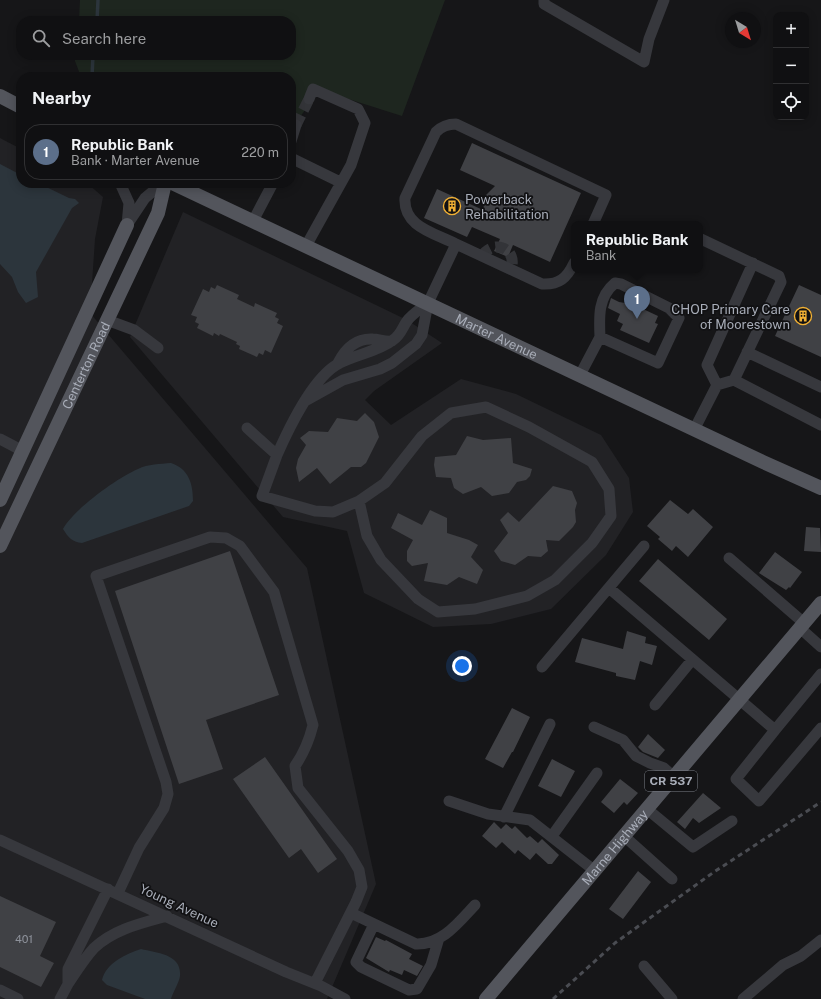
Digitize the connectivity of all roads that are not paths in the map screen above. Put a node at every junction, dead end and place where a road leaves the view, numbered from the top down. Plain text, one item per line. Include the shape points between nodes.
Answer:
1 (544, 0) edge
2 (664, 0) edge
3 (0, 96) edge
4 (309, 99) tunnel mouth
5 (16, 104) edge
6 (296, 160) edge
7 (340, 182) junction
8 (122, 188) edge
9 (157, 188) edge
10 (163, 188) edge
11 (183, 188) edge
12 (270, 188) edge
13 (252, 221) junction
14 (594, 221) edge
15 (126, 225) junction
16 (703, 240) edge
17 (456, 244) junction
18 (306, 246) junction
19 (753, 264) junction
20 (571, 270) edge
21 (428, 303) junction
22 (107, 320) junction
23 (600, 337) junction
24 (158, 348) dead end
25 (747, 352) junction
26 (580, 375) junction
27 (734, 380) junction
28 (717, 385) junction
29 (821, 387) edge
30 (307, 400) junction
31 (821, 425) edge
32 (247, 428) dead end
33 (694, 430) junction
34 (0, 439) edge
35 (23, 451) junction
36 (277, 455) junction
37 (821, 488) edge
38 (0, 500) edge
39 (359, 501) junction
40 (0, 546) edge
41 (644, 546) dead end
42 (729, 558) dead end
43 (609, 588) junction
44 (821, 603) edge
45 (802, 626) junction
46 (821, 647) edge
47 (692, 660) junction
48 (542, 668) dead end
49 (821, 674) edge
50 (740, 700) junction
51 (655, 705) dead end
52 (550, 724) dead end
53 (594, 727) dead end
54 (821, 728) edge
55 (775, 730) junction
56 (597, 773) dead end
57 (674, 777) junction
58 (449, 801) dead end
59 (647, 809) junction
60 (504, 817) junction
61 (732, 821) dead end
62 (552, 836) junction
63 (624, 836) junction
64 (0, 840) edge
65 (594, 871) junction
66 (672, 879) dead end
67 (113, 891) junction
68 (475, 905) dead end
69 (351, 913) junction
70 (168, 916) junction
71 (374, 924) junction
72 (439, 938) junction
73 (821, 940) edge
74 (644, 966) dead end
75 (68, 984) junction
76 (315, 984) junction
77 (0, 990) edge
78 (18, 999) edge
79 (60, 999) edge
80 (345, 999) edge
81 (486, 999) edge
82 (672, 999) edge
83 (743, 999) edge

1 - 2 street via 544,4 644,62 649,39
3 - 5 main road
4 - 7 street via 313,89 358,109 365,123 351,165
6 - 7 street
7 - 18 street
8 - 15 street via 129,203
9 - 15 street, Centerton Road via 144,198
10 - 22 main road, Centerton Road via 158,213
11 - 13 main road, Marter Avenue
12 - 13 street
13 - 18 main road, Marter Avenue
14 - 17 street via 606,195 456,124 450,124 436,132 405,198 404,206 406,214 417,225
15 - 35 main road, Centerton Road
16 - 19 street
17 - 20 street via 542,284 564,280
17 - 21 street
18 - 21 main road, Marter Avenue
19 - 25 street via 779,276 780,282
19 - 28 street via 707,366
21 - 26 main road, Marter Avenue
21 - 30 street via 407,320 400,334 392,341 338,363 321,378
21 - 30 street via 422,335 400,358 380,369 343,380
22 - 24 street via 134,330
22 - 40 main road, Centerton Road
23 - 23 street via 658,363 679,318 669,308 615,283 609,288 599,310
23 - 26 street
25 - 27 street
25 - 29 street
26 - 33 main road, Marter Avenue
27 - 28 street
27 - 31 street
28 - 33 street
30 - 36 street via 295,417
32 - 36 street
33 - 37 main road, Marter Avenue
34 - 35 street
35 - 38 main road, Centerton Road
36 - 39 street via 262,496 315,511 333,512
39 - 39 street via 385,483 422,436 452,413 486,406 592,462 609,489 611,516 592,543 555,580 527,596 475,609 438,612 418,599 381,560 368,536
41 - 43 street
42 - 45 street
43 - 47 street
43 - 48 street
44 - 45 main road, Marne Highway / CR 537
45 - 46 street
45 - 50 main road, Marne Highway / CR 537
47 - 50 street
47 - 51 street
49 - 55 street
50 - 55 street
50 - 57 main road, Marne Highway / CR 537
52 - 60 street
53 - 57 street via 623,740 636,756 664,768
54 - 55 street via 759,800 736,779
56 - 62 street
57 - 59 main road, Marne Highway / CR 537
58 - 60 street
59 - 61 street via 693,847
59 - 63 main road, Marne Highway / CR 537
60 - 62 street via 530,820
62 - 65 street
63 - 65 main road, Marne Highway / CR 537
63 - 66 street
64 - 67 street, Young Avenue
65 - 81 main road, Marne Highway / CR 537
67 - 69 street via 164,808 168,794 96,576 210,537 226,538 240,546 274,592 313,725 307,745 295,766 298,788 359,870 362,886
67 - 70 street, Young Avenue
67 - 75 street via 68,969
68 - 72 street via 453,929
69 - 71 street
69 - 76 street
70 - 75 street via 133,925 100,943
70 - 76 street, Young Avenue
71 - 72 street via 416,944 424,944
71 - 72 street via 356,962 361,968 409,990 417,989 431,965
73 - 83 street via 801,956 784,965
74 - 82 street
75 - 79 street
76 - 80 street, Young Avenue
77 - 78 street

